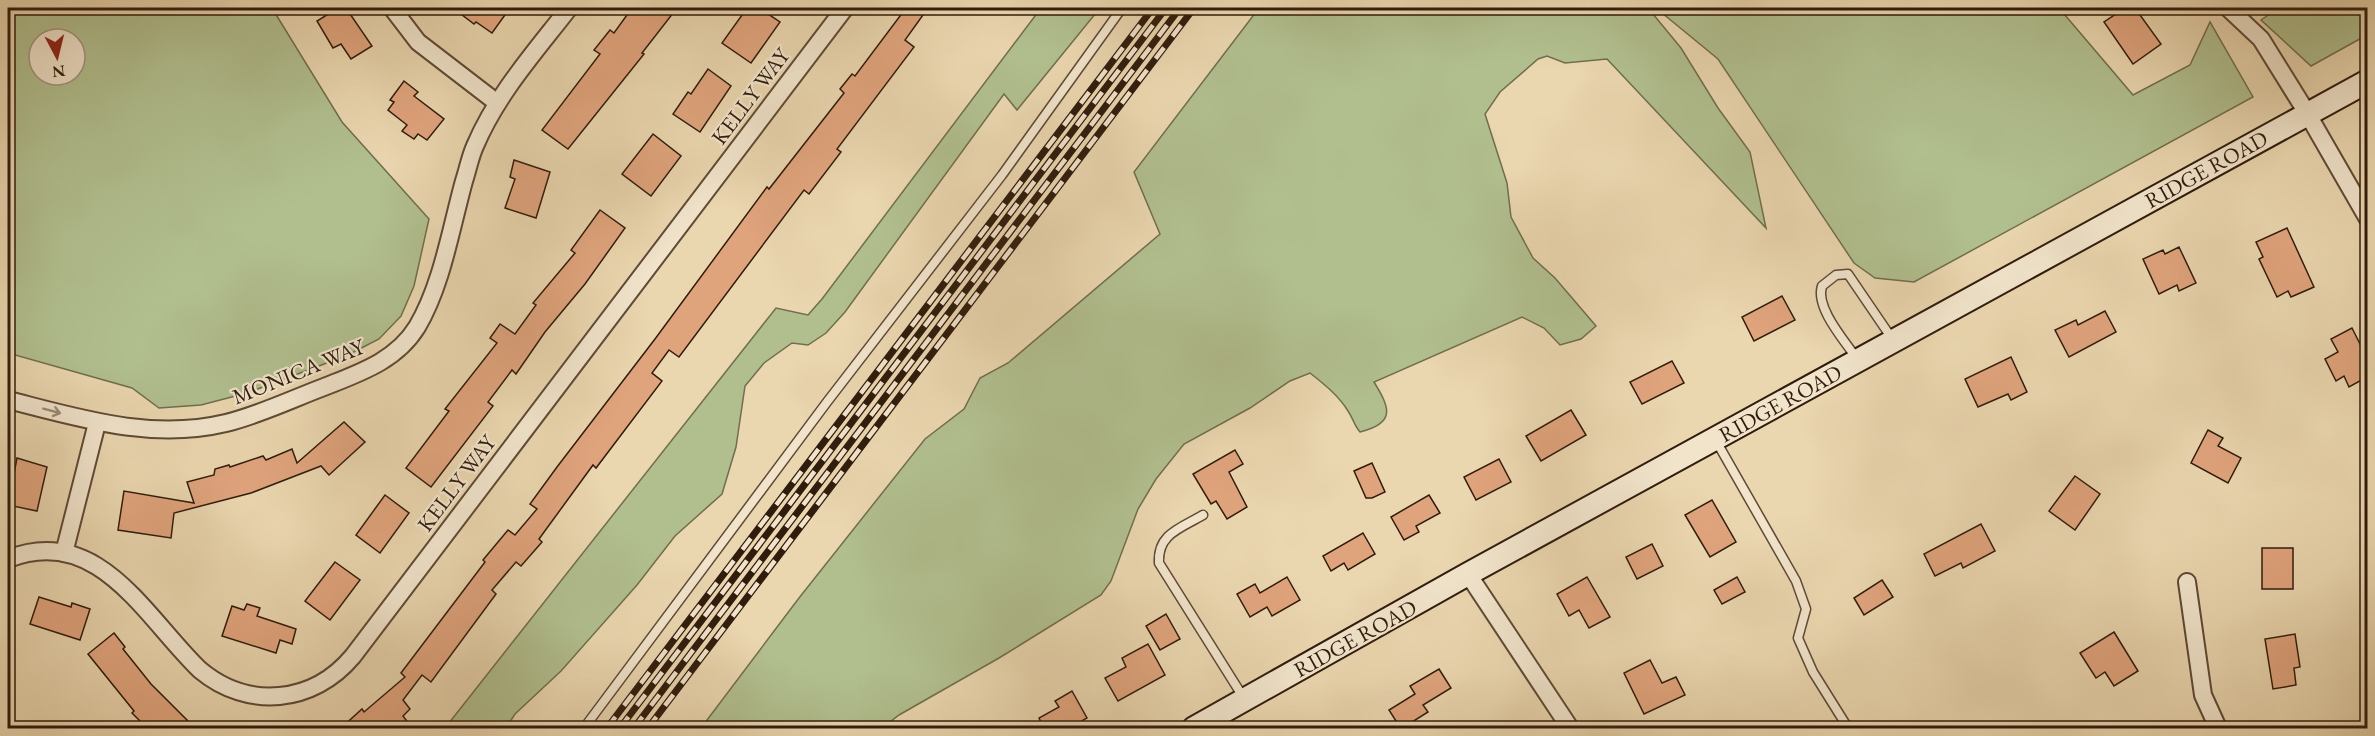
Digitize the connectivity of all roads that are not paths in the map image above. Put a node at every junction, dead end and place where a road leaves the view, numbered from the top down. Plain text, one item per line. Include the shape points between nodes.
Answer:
1 (392, 8) edge
2 (569, 8) edge
3 (845, 8) edge
4 (1122, 8) edge
5 (2228, 8) edge
6 (2367, 81) edge
7 (496, 102) junction
8 (2307, 113) junction
9 (2367, 219) edge
10 (1894, 340) junction
11 (1858, 360) junction
12 (8, 400) edge
13 (97, 423) junction
14 (1715, 438) junction
15 (1203, 515) dead end
16 (64, 553) junction
17 (8, 559) edge
18 (1467, 574) junction
19 (2187, 582) dead end
20 (1245, 700) junction
21 (584, 729) edge
22 (1194, 729) edge
23 (1570, 729) edge
24 (1848, 729) edge
25 (2218, 729) edge

1 - 7 street via 417,42
2 - 7 street, MONICA WAY
3 - 16 street, KELLY WAY via 353,656 331,678 285,697 254,696 225,688 193,663 115,578 94,563
4 - 21 lane via 1002,175
5 - 8 street via 2261,39
6 - 8 street, RIDGE ROAD
7 - 13 street, MONICA WAY via 474,147 429,303 410,336 394,352 365,371 228,423 189,430 146,430
8 - 9 street
8 - 10 street, RIDGE ROAD
10 - 11 street, RIDGE ROAD
10 - 11 lane via 1848,274 1836,275 1822,286 1820,297
11 - 14 street, RIDGE ROAD
12 -> 13 street, MONICA WAY
13 - 16 street
14 - 18 street, RIDGE ROAD
14 - 24 lane via 1796,581 1806,609 1798,638 1813,672
15 - 20 lane via 1163,539 1159,563
16 - 17 street, KELLY WAY via 34,552
18 - 20 street, RIDGE ROAD
18 - 23 street
19 - 25 street via 2203,695
20 - 22 street, RIDGE ROAD

